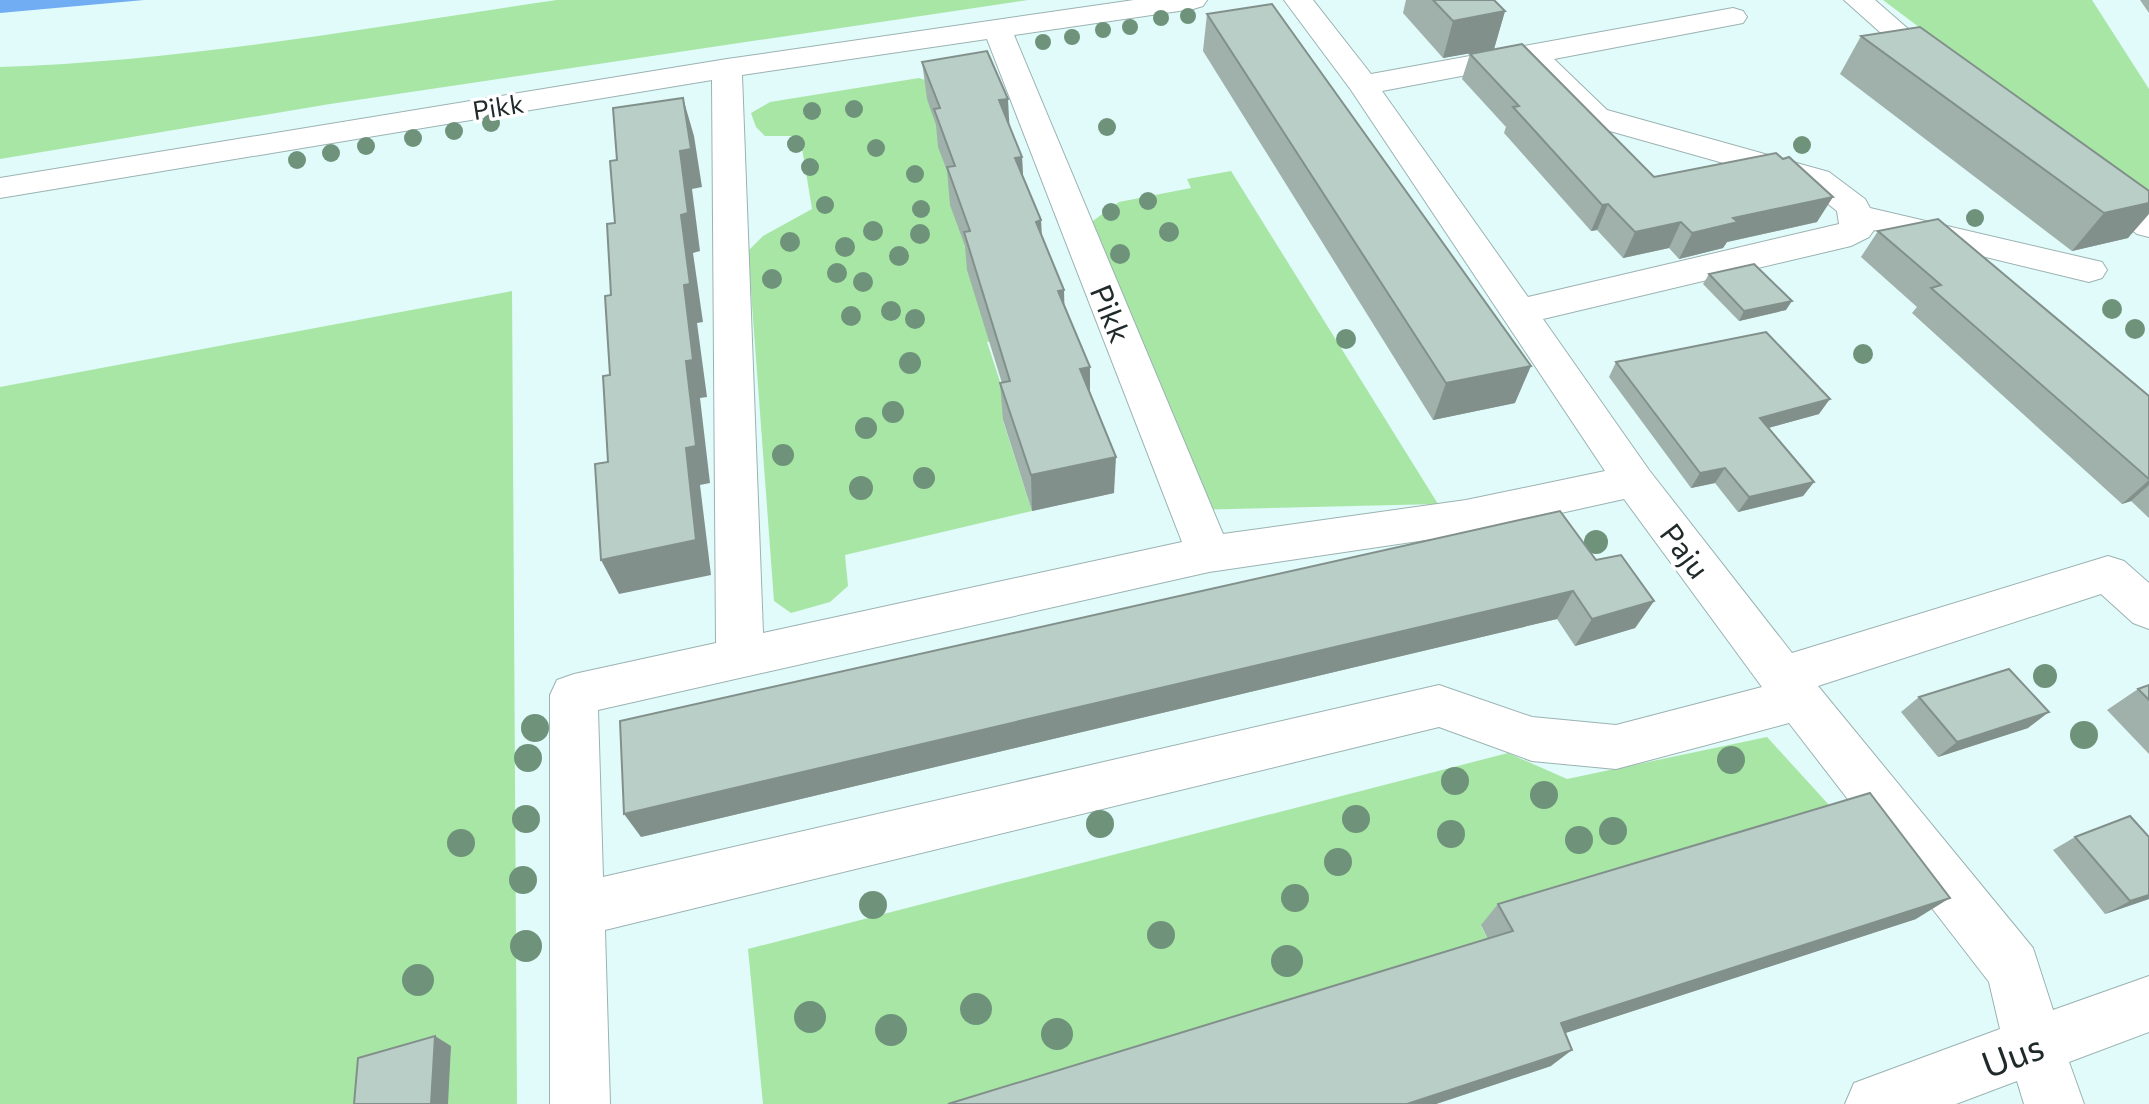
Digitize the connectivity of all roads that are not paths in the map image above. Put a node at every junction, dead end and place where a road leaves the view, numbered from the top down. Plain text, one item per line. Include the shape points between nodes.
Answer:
1 (1193, 0) edge
2 (1298, 0) edge
3 (1858, 0) edge
4 (1733, 17) dead end
5 (997, 28) junction
6 (1532, 54) junction
7 (727, 68) junction
8 (1958, 83) edge
9 (1363, 85) junction
10 (2071, 168) edge
11 (0, 188) edge
12 (1855, 215) junction
13 (2149, 226) edge
14 (1938, 235) junction
15 (2089, 270) dead end
16 (1996, 284) edge
17 (1518, 312) junction
18 (1634, 481) junction
19 (1209, 554) junction
20 (2149, 610) edge
21 (740, 658) junction
22 (1790, 688) junction
23 (580, 909) junction
24 (2149, 1004) edge
25 (2034, 1047) junction
26 (580, 1104) edge
27 (1875, 1104) edge
28 (2054, 1104) edge

1 - 5 street, Pikk
2 - 9 street, Paju
3 - 8 street
4 - 6 street
5 - 7 street, Pikk
5 - 19 street, Pikk
6 - 9 street
6 - 12 street via 1596,117 1817,179 1853,207
7 - 11 street, Pikk
7 - 21 street
9 - 17 street, Paju
10 - 13 street
12 - 14 street
12 - 17 street via 1857,229 1839,238
14 - 15 street
14 - 16 street
17 - 18 street, Paju
18 - 19 street
18 - 22 street, Paju
19 - 21 street
20 - 22 street via 2108,574
21 - 23 street via 574,695
22 - 23 street via 1616,747 1532,739 1439,706
22 - 25 street, Paju via 2013,968
23 - 26 street
24 - 25 street, Uus
25 - 27 street, Uus
25 - 28 street, Paju

